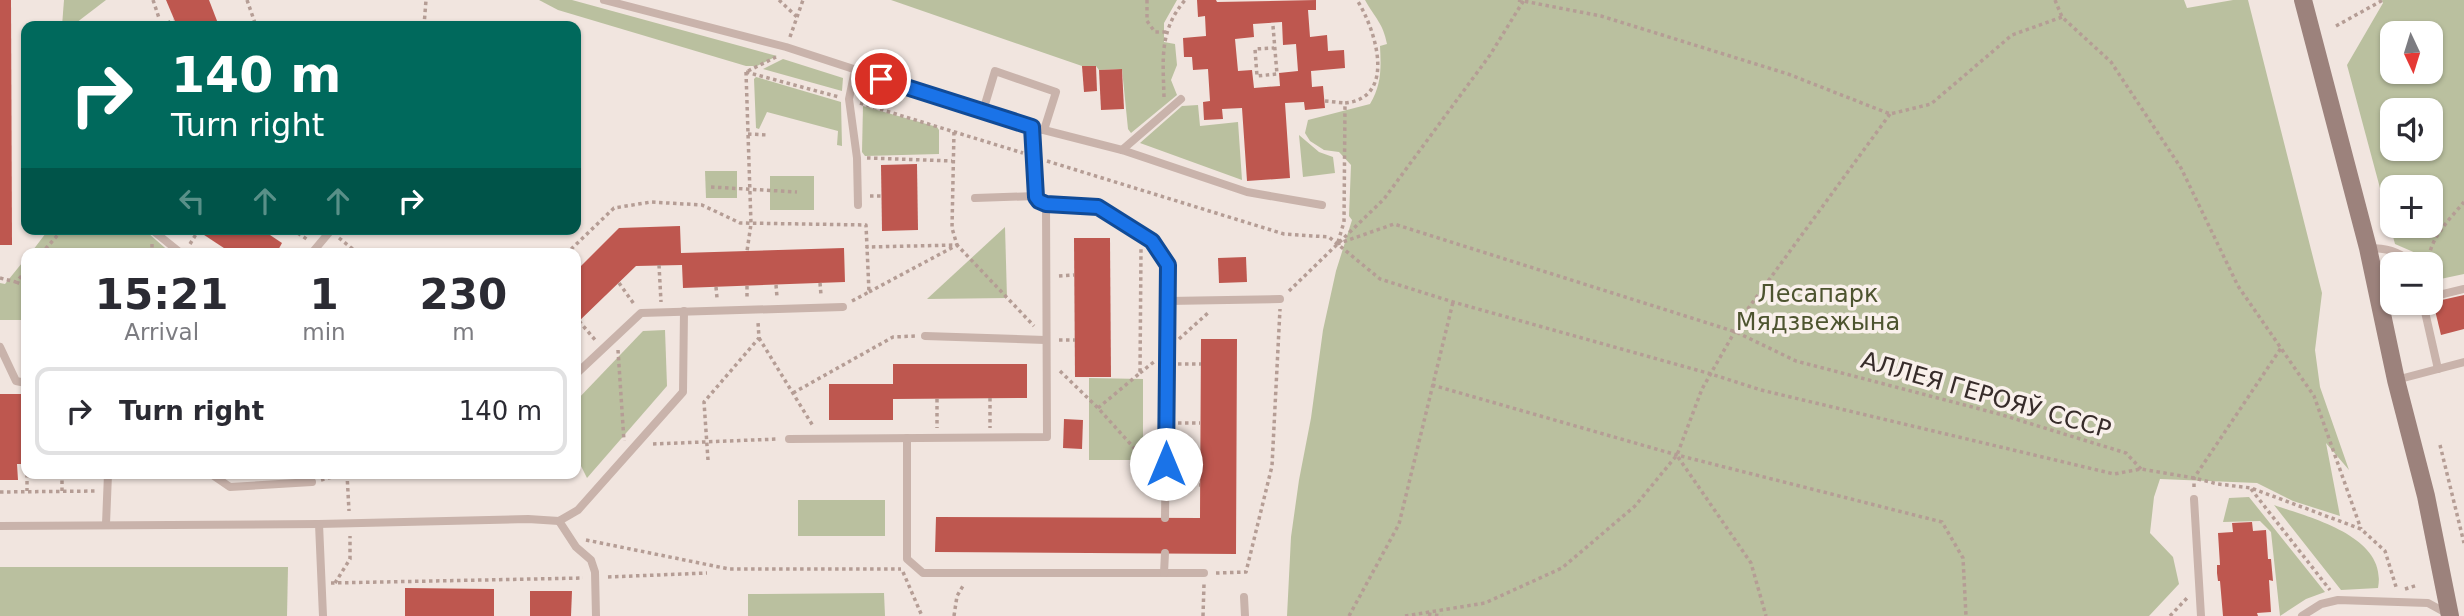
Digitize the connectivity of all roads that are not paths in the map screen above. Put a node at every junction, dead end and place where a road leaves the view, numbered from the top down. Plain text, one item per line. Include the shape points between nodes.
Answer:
1 (604, 0) edge
2 (2303, 0) edge
3 (855, 70) junction
4 (1181, 99) dead end
5 (983, 111) junction
6 (1032, 127) junction
7 (1044, 130) junction
8 (1122, 150) junction
9 (1036, 197) junction
10 (975, 198) dead end
11 (1046, 204) junction
12 (858, 205) dead end
13 (1322, 205) dead end
14 (159, 235) edge
15 (175, 248) edge
16 (2368, 248) junction
17 (2395, 252) edge
18 (2464, 289) edge
19 (2443, 294) edge
20 (1280, 299) road end
21 (1168, 301) junction
22 (843, 307) road end
23 (684, 311) junction
24 (2426, 315) edge
25 (925, 336) road end
26 (1045, 340) junction
27 (0, 347) edge
28 (2464, 362) edge
29 (581, 369) edge
30 (2438, 369) junction
31 (2396, 380) junction
32 (21, 382) edge
33 (907, 438) junction
34 (789, 439) road end
35 (108, 479) edge
36 (219, 479) edge
37 (312, 482) road end
38 (2194, 499) dead end
39 (1165, 518) dead end
40 (559, 521) junction
41 (106, 524) junction
42 (319, 524) junction
43 (0, 526) edge
44 (1165, 553) dead end
45 (1164, 573) junction
46 (1204, 573) road end
47 (1244, 597) dead end
48 (323, 616) edge
49 (596, 616) edge
50 (1245, 616) edge
51 (2201, 616) edge
52 (2302, 616) edge
53 (2451, 616) edge

1 - 3 lane via 786,47
2 - 16 main road
3 - 5 lane
3 - 12 lane via 849,99
4 - 8 lane
5 - 6 lane
5 - 7 lane via 995,71 1056,92
6 - 7 lane
6 - 9 lane
7 - 8 lane
8 - 13 lane via 1247,192
9 - 10 lane
9 - 11 lane
11 - 21 lane via 1098,207 1152,241 1168,265
11 - 26 lane
14 - 15 lane
16 - 17 lane
16 - 31 main road
18 - 19 lane
20 - 21 lane
21 - 39 lane
22 - 23 lane
23 - 29 lane via 641,313
23 - 40 lane via 683,392 578,510
24 - 30 lane
25 - 26 lane
26 - 33 lane via 1047,437
27 - 32 lane via 16,382
28 - 30 lane
30 - 31 lane
31 - 53 main road
33 - 34 lane
33 - 45 lane via 907,559 923,573
35 - 41 lane
36 - 37 lane via 230,486
38 - 51 lane
40 - 42 lane
40 - 49 lane via 591,560
41 - 42 lane
41 - 43 lane
42 - 48 lane
44 - 45 lane
45 - 46 lane
47 - 50 lane
52 - 53 lane via 2338,600 2428,603

